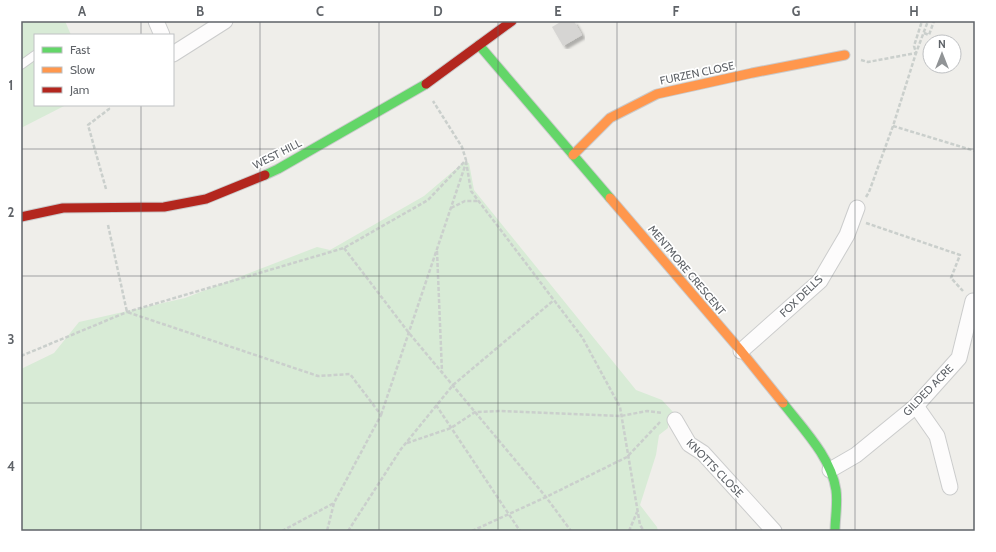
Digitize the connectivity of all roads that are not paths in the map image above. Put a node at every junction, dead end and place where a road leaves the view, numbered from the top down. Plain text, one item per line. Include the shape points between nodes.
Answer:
1 (156, 21) edge
2 (224, 21) edge
3 (512, 21) edge
4 (162, 34) edge
5 (479, 45) junction
6 (174, 53) edge
7 (845, 55) road end
8 (34, 56) edge
9 (21, 64) edge
10 (573, 155) junction
11 (857, 208) road end
12 (21, 217) edge
13 (973, 302) road end
14 (741, 351) junction
15 (916, 406) junction
16 (672, 417) road end
17 (830, 470) junction
18 (950, 487) dead end
19 (774, 531) edge
20 (835, 531) edge

1 - 4 street
2 - 6 street
3 - 5 street, WEST HILL
5 - 10 street, MENTMORE CRESCENT
5 - 12 street, WEST HILL via 424,85 278,169 206,199 164,207 63,208
7 - 10 street, FURZEN CLOSE via 657,94 610,118
8 - 9 lane
10 - 14 street, MENTMORE CRESCENT
11 - 14 street, FOX DELLS via 847,235 820,281
13 - 15 street, GILDED ACRE via 959,358
14 - 17 street, MENTMORE CRESCENT via 813,441
15 - 17 street, GILDED ACRE via 856,455
15 - 18 street via 937,436
16 - 19 street, KNOTTS CLOSE via 689,444 703,453
17 - 20 street, MENTMORE CRESCENT via 836,491

